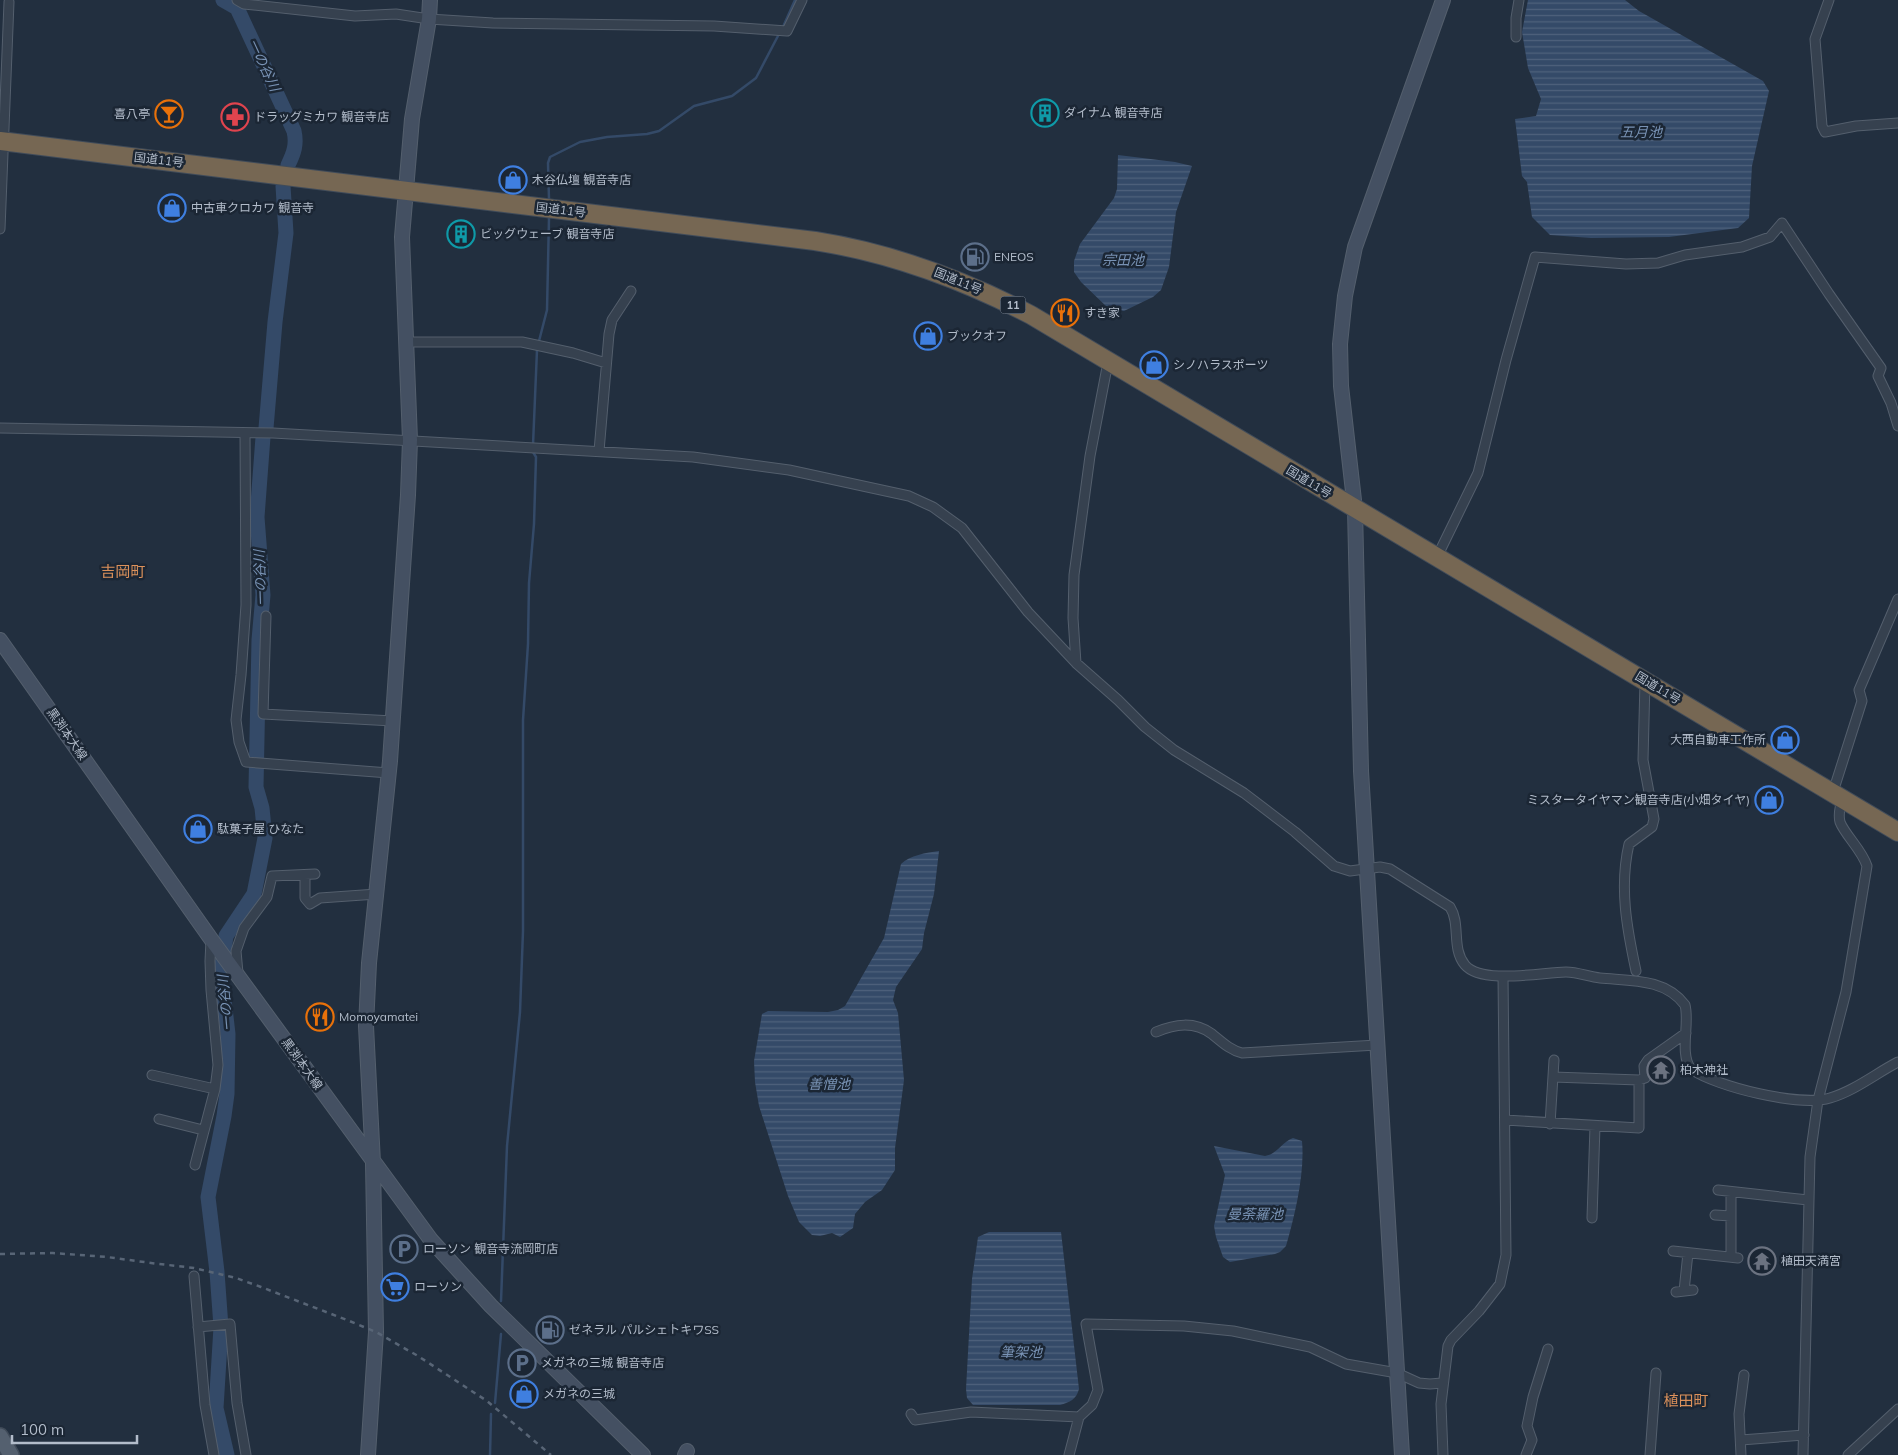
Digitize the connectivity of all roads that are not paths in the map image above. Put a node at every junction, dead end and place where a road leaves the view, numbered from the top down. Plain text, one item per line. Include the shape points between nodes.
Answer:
1 (238, 0) edge
2 (430, 0) edge
3 (802, 0) edge
4 (1443, 0) edge
5 (1519, 0) edge
6 (1830, 0) edge
7 (9, 2) dead end
8 (429, 19) junction
9 (1516, 37) dead end
10 (1898, 123) edge
11 (2, 141) edge
12 (407, 191) junction
13 (0, 229) edge
14 (631, 291) dead end
15 (405, 342) junction
16 (1108, 362) junction
17 (606, 363) junction
18 (1898, 426) edge
19 (0, 428) edge
20 (245, 433) junction
21 (410, 440) junction
22 (599, 451) junction
23 (1355, 509) junction
24 (1437, 558) junction
25 (1898, 599) edge
26 (266, 616) dead end
27 (0, 640) edge
28 (1076, 663) junction
29 (1645, 681) junction
30 (393, 722) junction
31 (389, 773) junction
32 (1838, 795) junction
33 (1898, 832) edge
34 (1366, 869) junction
35 (376, 894) junction
36 (212, 939) junction
37 (1636, 971) dead end
38 (238, 976) junction
39 (1503, 976) junction
40 (1156, 1032) dead end
41 (1686, 1033) junction
42 (1377, 1045) junction
43 (1554, 1060) dead end
44 (1898, 1062) edge
45 (152, 1075) dead end
46 (1553, 1077) junction
47 (1639, 1080) junction
48 (215, 1089) junction
49 (1818, 1100) junction
50 (159, 1119) dead end
51 (1505, 1120) junction
52 (1550, 1124) junction
53 (1595, 1126) junction
54 (203, 1130) junction
55 (374, 1163) junction
56 (195, 1165) dead end
57 (1718, 1190) dead end
58 (1731, 1192) junction
59 (1808, 1200) junction
60 (1715, 1215) dead end
61 (1731, 1216) junction
62 (1592, 1218) dead end
63 (1673, 1251) dead end
64 (1688, 1253) junction
65 (194, 1276) dead end
66 (1685, 1291) dead end
67 (198, 1327) junction
68 (1548, 1349) dead end
69 (1397, 1373) junction
70 (1656, 1373) dead end
71 (1744, 1375) dead end
72 (1442, 1383) junction
73 (1898, 1409) edge
74 (911, 1414) dead end
75 (1079, 1417) junction
76 (1804, 1435) junction
77 (0, 1436) edge
78 (1741, 1440) junction
79 (11, 1455) edge
80 (214, 1455) edge
81 (246, 1455) edge
82 (368, 1455) edge
83 (643, 1455) edge
84 (1069, 1455) edge
85 (1402, 1455) edge
86 (1443, 1455) edge
87 (1526, 1455) edge
88 (1650, 1455) edge
89 (1741, 1455) edge
90 (1803, 1455) edge
91 (1848, 1455) edge

1 - 8 street via 244,4 355,16 396,14
2 - 8 street
3 - 8 street via 787,31 714,26
4 - 23 street via 1372,197 1347,280 1340,344 1340,386
5 - 9 street
6 - 10 street via 1815,39 1825,132
7 - 11 street
8 - 12 street via 412,119
11 - 12 highway, 国道11号 / 11
11 - 13 street
12 - 15 street via 402,237
12 - 16 highway, 国道11号 / 11 via 808,240 877,254 935,271 1002,299
14 - 17 street via 612,320
15 - 17 street via 522,342
15 - 21 street
16 - 23 highway, 国道11号 / 11
16 - 28 street via 1090,456 1074,575
17 - 22 street
18 - 24 street via 1892,403 1878,376 1881,368 1782,223 1770,237 1742,247 1685,255 1658,263 1626,264 1535,257 1478,473
19 - 20 street
20 - 21 street
20 - 31 street via 246,605 236,720 246,762
21 - 22 street
21 - 30 street
22 - 28 street via 693,457 790,470 909,496 933,507 962,528 1028,612
23 - 24 highway, 国道11号 / 11
23 - 34 street
24 - 29 highway, 国道11号 / 11
25 - 32 street via 1859,690 1862,702
26 - 30 street via 263,714
27 - 36 street, 黒渕本大線
28 - 34 street via 1164,742 1244,793 1334,866 1350,871
29 - 32 highway, 国道11号 / 11
29 - 37 street via 1643,760 1654,819 1652,827 1629,844 1624,899 1626,927
30 - 31 street
31 - 35 street
32 - 33 highway, 国道11号 / 11
32 - 49 street via 1840,822 1867,866 1846,992
34 - 39 street via 1390,869 1450,907 1458,952 1466,967
34 - 42 street
35 - 38 street via 320,898 310,904 304,898 310,875 272,876 267,897 244,928 236,951
35 - 55 street via 366,1026
36 - 38 street, 黒渕本大線
36 - 48 street via 211,990 218,1066
38 - 55 street, 黒渕本大線
39 - 41 street via 1568,972 1662,986 1685,1005
39 - 51 street
40 - 42 street via 1173,1025 1193,1026 1242,1053
41 - 47 street via 1648,1060 1644,1066 1645,1078
41 - 49 street via 1688,1065 1696,1072 1751,1092
42 - 69 street
43 - 46 street
44 - 49 street via 1838,1095
45 - 48 street
46 - 47 street
46 - 52 street
47 - 53 street via 1640,1128
48 - 54 street
49 - 59 street
50 - 54 street
51 - 52 street
51 - 72 street via 1506,1255 1502,1278 1479,1311 1451,1340
52 - 53 street
53 - 62 street
54 - 56 street
55 - 82 street via 376,1332
55 - 83 street, 黒渕本大線 via 462,1276
57 - 58 street
58 - 59 street
58 - 61 street
59 - 76 street
60 - 61 street
61 - 64 street via 1734,1257
63 - 64 street
64 - 66 street
65 - 67 street
67 - 80 street
67 - 81 street via 230,1324 237,1404
68 - 87 street via 1533,1397 1527,1426 1532,1440
69 - 72 street via 1419,1383
69 - 75 street via 1346,1364 1310,1347 1233,1331 1184,1326 1086,1324 1098,1390 1092,1405
69 - 85 street
70 - 88 street
71 - 78 street
72 - 86 street
73 - 91 street
74 - 75 street via 915,1420 971,1412
75 - 84 street
76 - 78 street
76 - 90 street
77 - 79 main road
78 - 89 street

